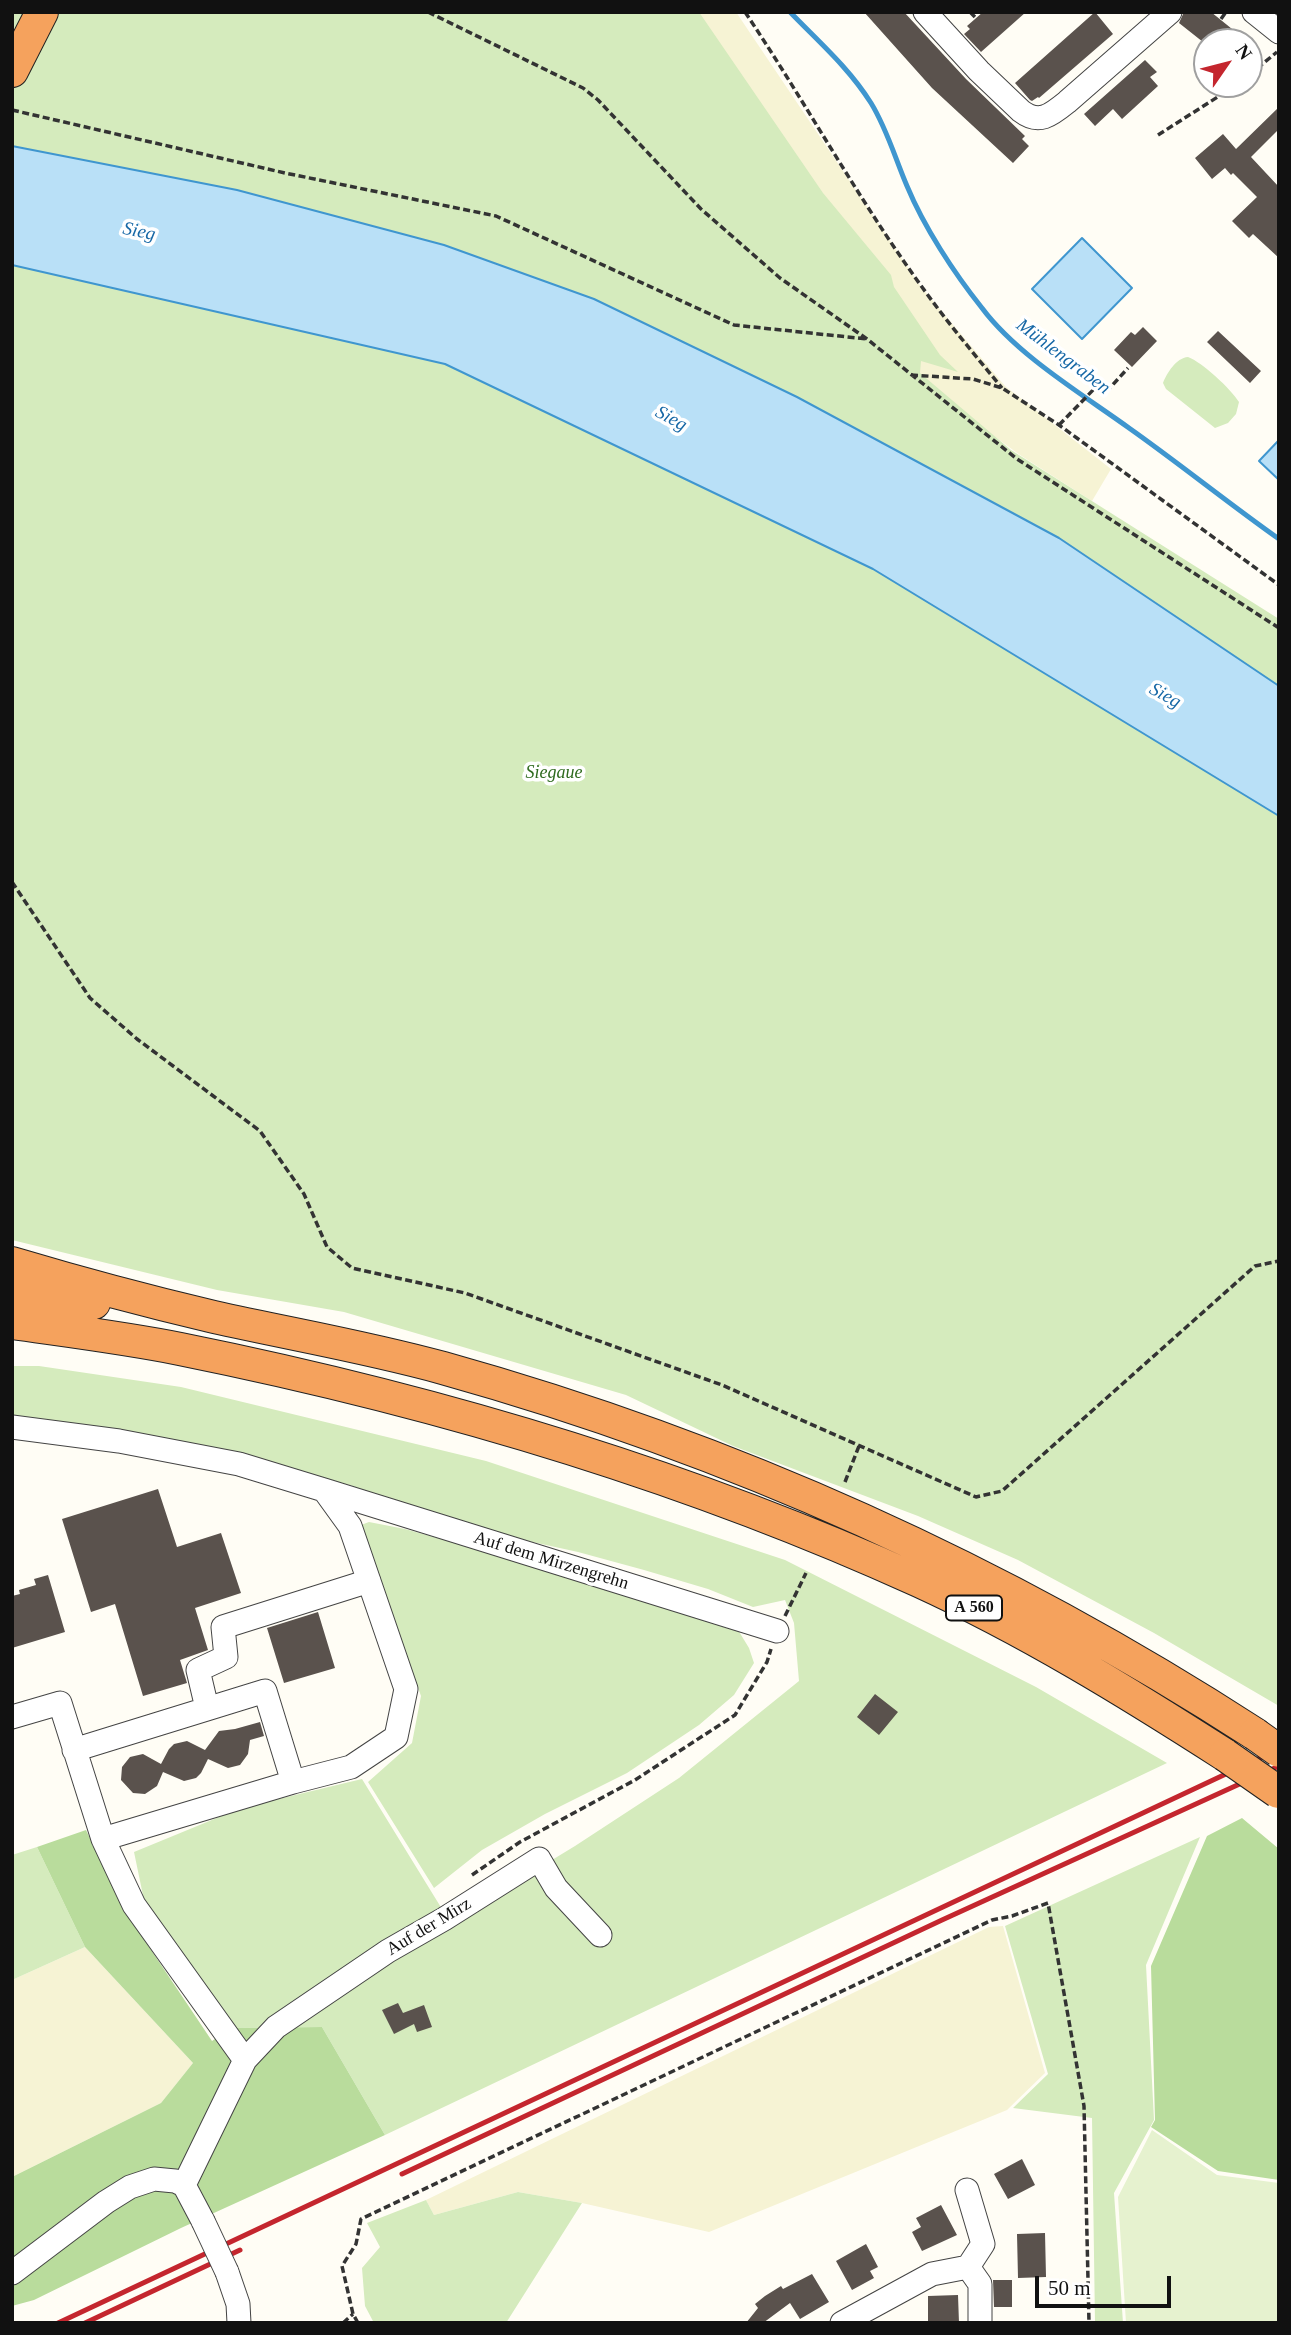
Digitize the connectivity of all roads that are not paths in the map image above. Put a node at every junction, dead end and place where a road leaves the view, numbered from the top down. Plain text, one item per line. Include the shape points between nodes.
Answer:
1 (42, 12) edge
2 (1170, 12) edge
3 (1254, 12) edge
4 (948, 17) edge
5 (1279, 32) edge
6 (12, 71) edge
7 (12, 1263) edge
8 (12, 1293) edge
9 (214, 1317) junction
10 (12, 1323) edge
11 (12, 1345) edge
12 (366, 1390) junction
13 (12, 1427) edge
14 (324, 1490) junction
15 (369, 1581) junction
16 (777, 1632) road end
17 (207, 1708) junction
18 (12, 1717) edge
19 (1267, 1742) edge
20 (75, 1750) junction
21 (293, 1782) junction
22 (1278, 1793) edge
23 (103, 1839) junction
24 (600, 1935) dead end
25 (245, 2060) junction
26 (184, 2185) junction
27 (967, 2190) dead end
28 (968, 2267) junction
29 (12, 2273) edge
30 (239, 2323) edge
31 (842, 2323) edge
32 (980, 2323) edge

1 - 6 highway
2 - 4 street via 1067,102 1041,119 1027,116 979,71
3 - 5 street
7 - 9 highway
8 - 9 highway
9 - 19 highway, A 560 via 467,1375 664,1439 773,1482 882,1527 1010,1589 1135,1658
10 - 12 highway via 177,1348
11 - 12 highway
12 - 22 highway, A 560, bridge via 538,1438 705,1495 921,1582 1026,1634 1127,1692
13 - 14 street, Auf dem Mirzengrehn via 120,1441 239,1464
14 - 15 street via 350,1526
14 - 16 street, Auf dem Mirzengrehn
15 - 17 street via 223,1627 226,1657 198,1670
15 - 21 street via 406,1689 396,1737 351,1767
17 - 20 street
17 - 21 street via 265,1691
18 - 20 street via 60,1703
20 - 23 street
21 - 23 street
23 - 25 street via 134,1905
24 - 25 street, Auf der Mirz via 556,1888 539,1859 275,2027
25 - 26 street, Auf der Mirz
26 - 29 street via 154,2179 130,2187
26 - 30 street, bridge via 227,2272
27 - 28 street via 984,2244
28 - 31 street via 932,2274
28 - 32 street via 981,2284

